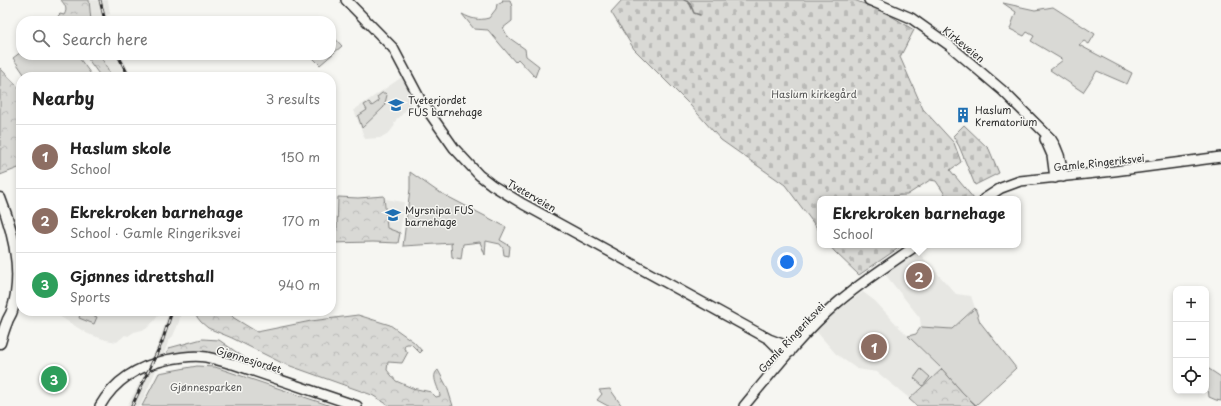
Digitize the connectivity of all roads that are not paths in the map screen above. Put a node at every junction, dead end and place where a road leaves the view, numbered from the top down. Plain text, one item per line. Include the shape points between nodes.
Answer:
1 (346, 0) edge
2 (869, 0) edge
3 (1221, 157) edge
4 (1059, 177) junction
5 (989, 196) edge
6 (0, 198) edge
7 (0, 210) edge
8 (913, 248) edge
9 (7, 321) junction
10 (0, 343) edge
11 (790, 352) junction
12 (100, 406) edge
13 (357, 406) edge
14 (744, 406) edge

1 - 11 main road, Tveterveien via 393,48 421,101 450,143 469,165 492,185 769,339 785,345
2 - 4 main road, Kirkeveien via 912,18 943,40 1045,131 1055,144 1060,158
3 - 4 main road, Gamle Ringeriksvei
4 - 5 main road, Gamle Ringeriksvei via 1014,182
6 - 9 main road via 11,230 16,263 14,300
7 - 9 main road via 9,240 12,264 12,288
8 - 11 main road, Gamle Ringeriksvei via 837,303
9 - 10 main road
11 - 14 main road, Gamle Ringeriksvei
12 - 13 main road, Gjønnesjordet via 115,385 131,372 160,362 192,356 213,358 233,364

